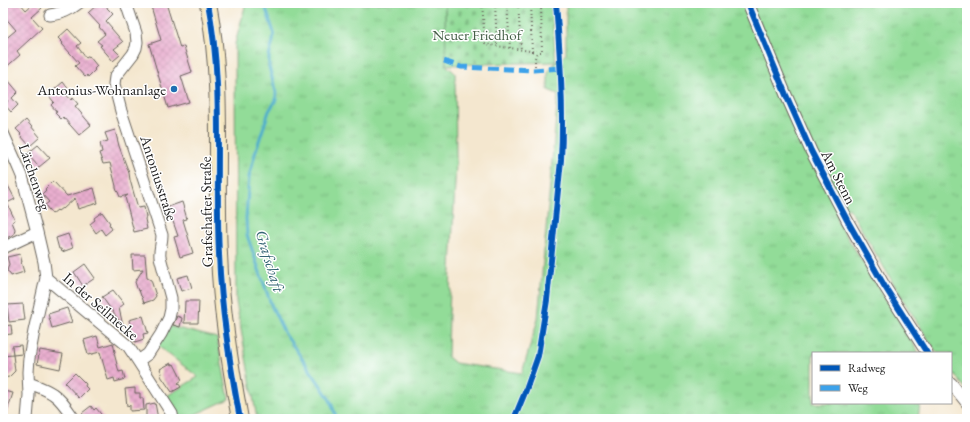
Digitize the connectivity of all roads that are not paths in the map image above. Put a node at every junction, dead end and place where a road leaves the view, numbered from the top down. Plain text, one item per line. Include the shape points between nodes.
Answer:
1 (79, 3) edge
2 (126, 3) edge
3 (208, 3) edge
4 (748, 3) edge
5 (50, 15) dead end
6 (3, 134) edge
7 (37, 232) junction
8 (3, 248) edge
9 (46, 278) junction
10 (926, 352) edge
11 (138, 361) junction
12 (29, 383) junction
13 (952, 385) edge
14 (967, 403) edge
15 (27, 419) edge
16 (74, 419) edge
17 (173, 419) edge
18 (240, 419) edge

1 - 5 street via 68,11
2 - 11 street, Antoniusstraße via 137,42 135,51 115,77 114,84 162,235 159,252 172,303 169,318 161,334 148,354
3 - 18 street, Grafschafter Straße via 218,113 217,189 222,297 231,374
4 - 10 street, Am Stenn via 811,151 885,287
6 - 7 street, Lärchenweg via 22,176
7 - 8 street, Lärchenweg
7 - 9 street, Lärchenweg
9 - 11 street, In der Seilmecke via 123,341
9 - 12 street, Lärchenweg via 29,358
11 - 17 street, In der Seilmecke
12 - 15 street, Lärchenweg
12 - 16 street via 53,394
13 - 14 street

